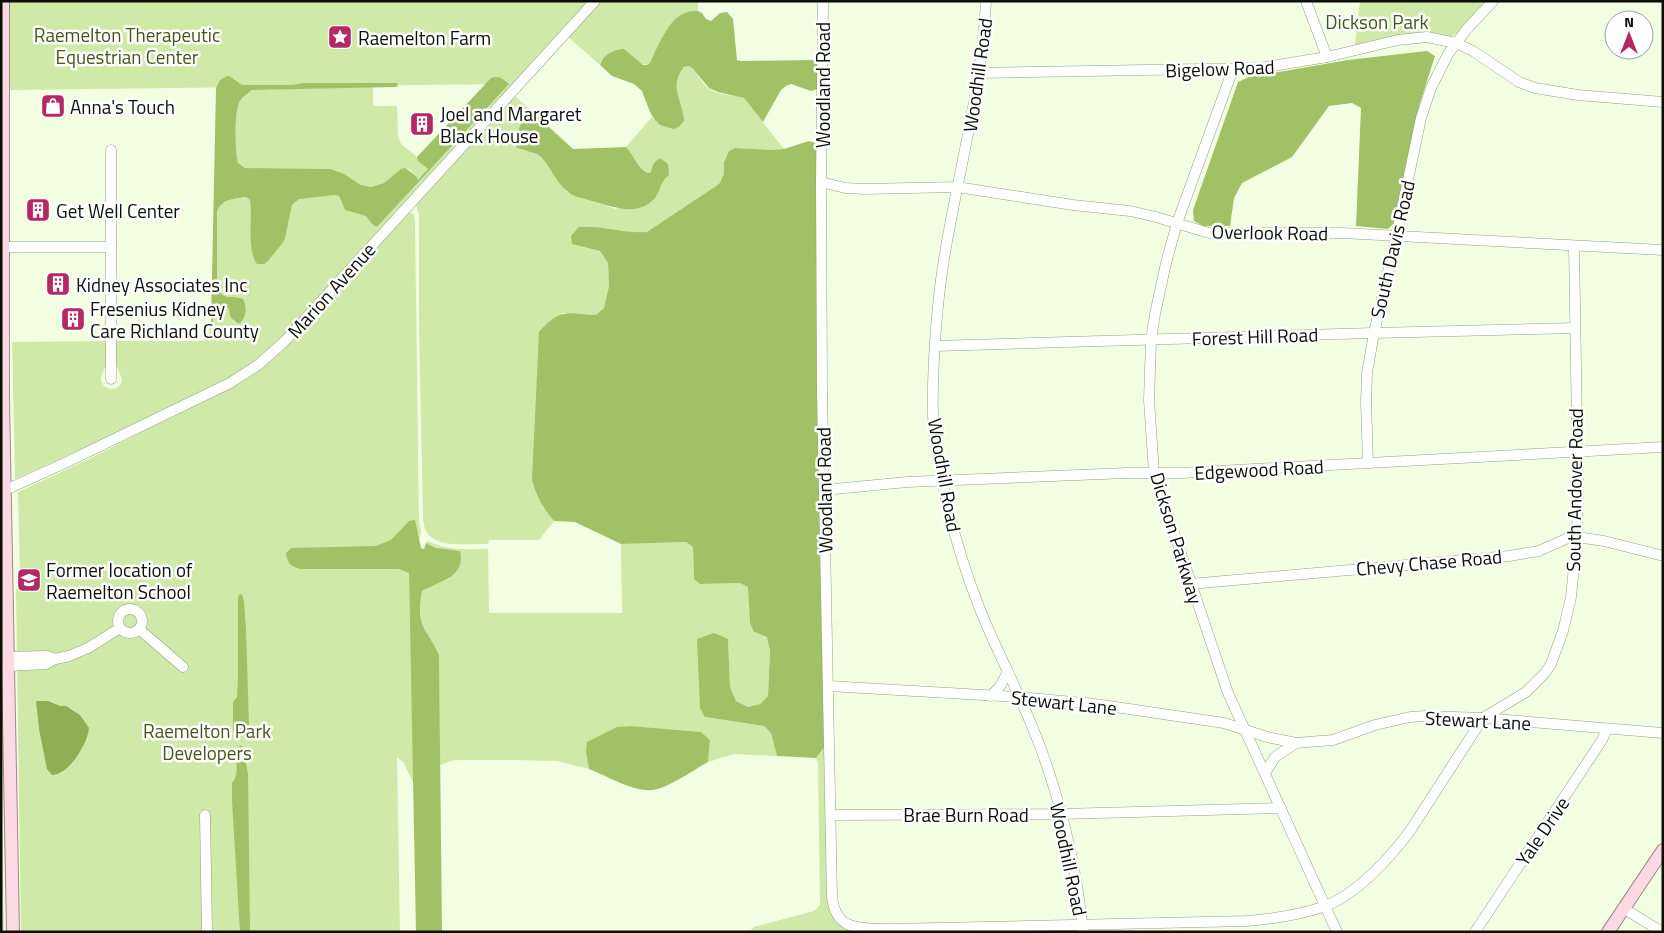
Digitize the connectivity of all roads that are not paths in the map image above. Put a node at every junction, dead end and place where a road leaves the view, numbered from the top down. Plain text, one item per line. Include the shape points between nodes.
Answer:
1 (3, 1) edge
2 (595, 1) edge
3 (823, 1) edge
4 (986, 1) edge
5 (1306, 1) edge
6 (1493, 1) edge
7 (1456, 43) junction
8 (1327, 58) junction
9 (1233, 69) junction
10 (980, 73) junction
11 (2, 102) edge
12 (1663, 102) edge
13 (112, 150) dead end
14 (821, 182) junction
15 (957, 188) junction
16 (1178, 223) junction
17 (1396, 237) junction
18 (1574, 246) junction
19 (3, 247) junction
20 (111, 247) junction
21 (1663, 250) edge
22 (1575, 328) junction
23 (1374, 332) junction
24 (1151, 340) junction
25 (935, 346) junction
26 (111, 379) dead end
27 (1663, 447) edge
28 (1577, 451) junction
29 (1368, 463) junction
30 (1154, 473) junction
31 (943, 482) junction
32 (824, 490) junction
33 (3, 491) edge
34 (1577, 537) junction
35 (1663, 556) edge
36 (1190, 584) junction
37 (120, 628) junction
38 (139, 629) junction
39 (8, 661) junction
40 (183, 667) dead end
41 (1008, 672) junction
42 (828, 686) junction
43 (991, 696) junction
44 (1019, 697) junction
45 (1483, 718) junction
46 (1244, 728) junction
47 (1608, 729) junction
48 (1663, 734) edge
49 (1296, 743) junction
50 (1265, 773) junction
51 (1281, 808) junction
52 (1060, 814) junction
53 (205, 815) dead end
54 (831, 816) junction
55 (1663, 850) edge
56 (1325, 906) junction
57 (1623, 908) junction
58 (1083, 928) edge
59 (892, 930) edge
60 (13, 932) edge
61 (207, 932) edge
62 (1337, 932) edge
63 (1476, 932) edge
64 (1608, 932) edge
65 (1662, 932) edge

1 - 11 main road
2 - 33 street, Marion Avenue via 266,360 223,387
3 - 14 street, Woodland Road
4 - 10 street, Woodhill Road
5 - 8 street
6 - 7 street, South Davis Road
7 - 8 street, Bigelow Road via 1427,37 1406,39
7 - 12 street, Bigelow Road via 1519,82 1535,88
7 - 17 street, South Davis Road via 1425,103
8 - 9 street, Bigelow Road
9 - 10 street, Bigelow Road
9 - 16 street, Dickson Parkway
10 - 15 street, Woodhill Road
11 - 19 main road
13 - 20 street
14 - 15 street, Overlook Road via 845,188
14 - 32 street, Woodland Road
15 - 16 street, Overlook Road via 1130,210
15 - 25 street, Woodhill Road via 942,272
16 - 17 street, Overlook Road via 1208,232 1342,233
16 - 24 street, Dickson Parkway via 1166,263
17 - 18 street, Overlook Road
17 - 23 street, South Davis Road
18 - 21 street, Overlook Road
18 - 22 street, South Andover Road
19 - 20 street
19 - 33 main road
20 - 26 street
22 - 23 street, Forest Hill Road
22 - 28 street, South Andover Road
23 - 24 street, Forest Hill Road
23 - 29 street, South Davis Road via 1366,386
24 - 25 street, Forest Hill Road
24 - 30 street, Dickson Parkway via 1149,400
25 - 31 street, Woodhill Road via 933,420
27 - 28 street, Edgewood Road
28 - 29 street, Edgewood Road
28 - 34 street, South Andover Road
29 - 30 street, Edgewood Road
30 - 31 street, Edgewood Road
30 - 36 street, Dickson Parkway
31 - 32 street, Edgewood Road
31 - 41 street, Woodhill Road via 967,573
32 - 42 street, Woodland Road
33 - 39 main road
34 - 35 street, Chevy Chase Road
34 - 36 street, Chevy Chase Road via 1539,551 1509,556
34 - 45 street, South Andover Road via 1567,614 1551,664 1526,692
36 - 46 street, Dickson Parkway via 1228,693
37 - 38 street via 130,633
37 - 38 street via 119,616 132,608 142,618
37 - 39 street via 74,654 55,659 47,656
38 - 40 street
39 - 60 main road
41 - 43 street
41 - 44 street, Woodhill Road
42 - 43 street, Stewart Lane
42 - 54 street, Woodland Road
43 - 44 street, Stewart Lane
44 - 46 street, Stewart Lane via 1132,709
44 - 52 street, Woodhill Road via 1040,748
45 - 47 street, Stewart Lane
45 - 49 street, Stewart Lane via 1410,717 1333,740
45 - 56 street, South Andover Road via 1400,845 1357,886
46 - 49 street, Stewart Lane
46 - 50 street, Dickson Parkway
47 - 48 street, Stewart Lane
47 - 63 street, Yale Drive
49 - 50 street, Stewart Lane via 1275,757
50 - 51 street, Dickson Parkway
51 - 52 street, Brae Burn Road
51 - 56 street, Dickson Parkway
52 - 54 street, Brae Burn Road
52 - 58 street, Woodhill Road
53 - 61 street
54 - 59 street, Woodland Road via 832,897 836,913 843,922 853,926
55 - 57 main road
56 - 58 street, South Andover Road via 1294,915 1247,921
56 - 62 street, Dickson Parkway
57 - 64 main road
57 - 65 street
58 - 59 street, Woodland Road

